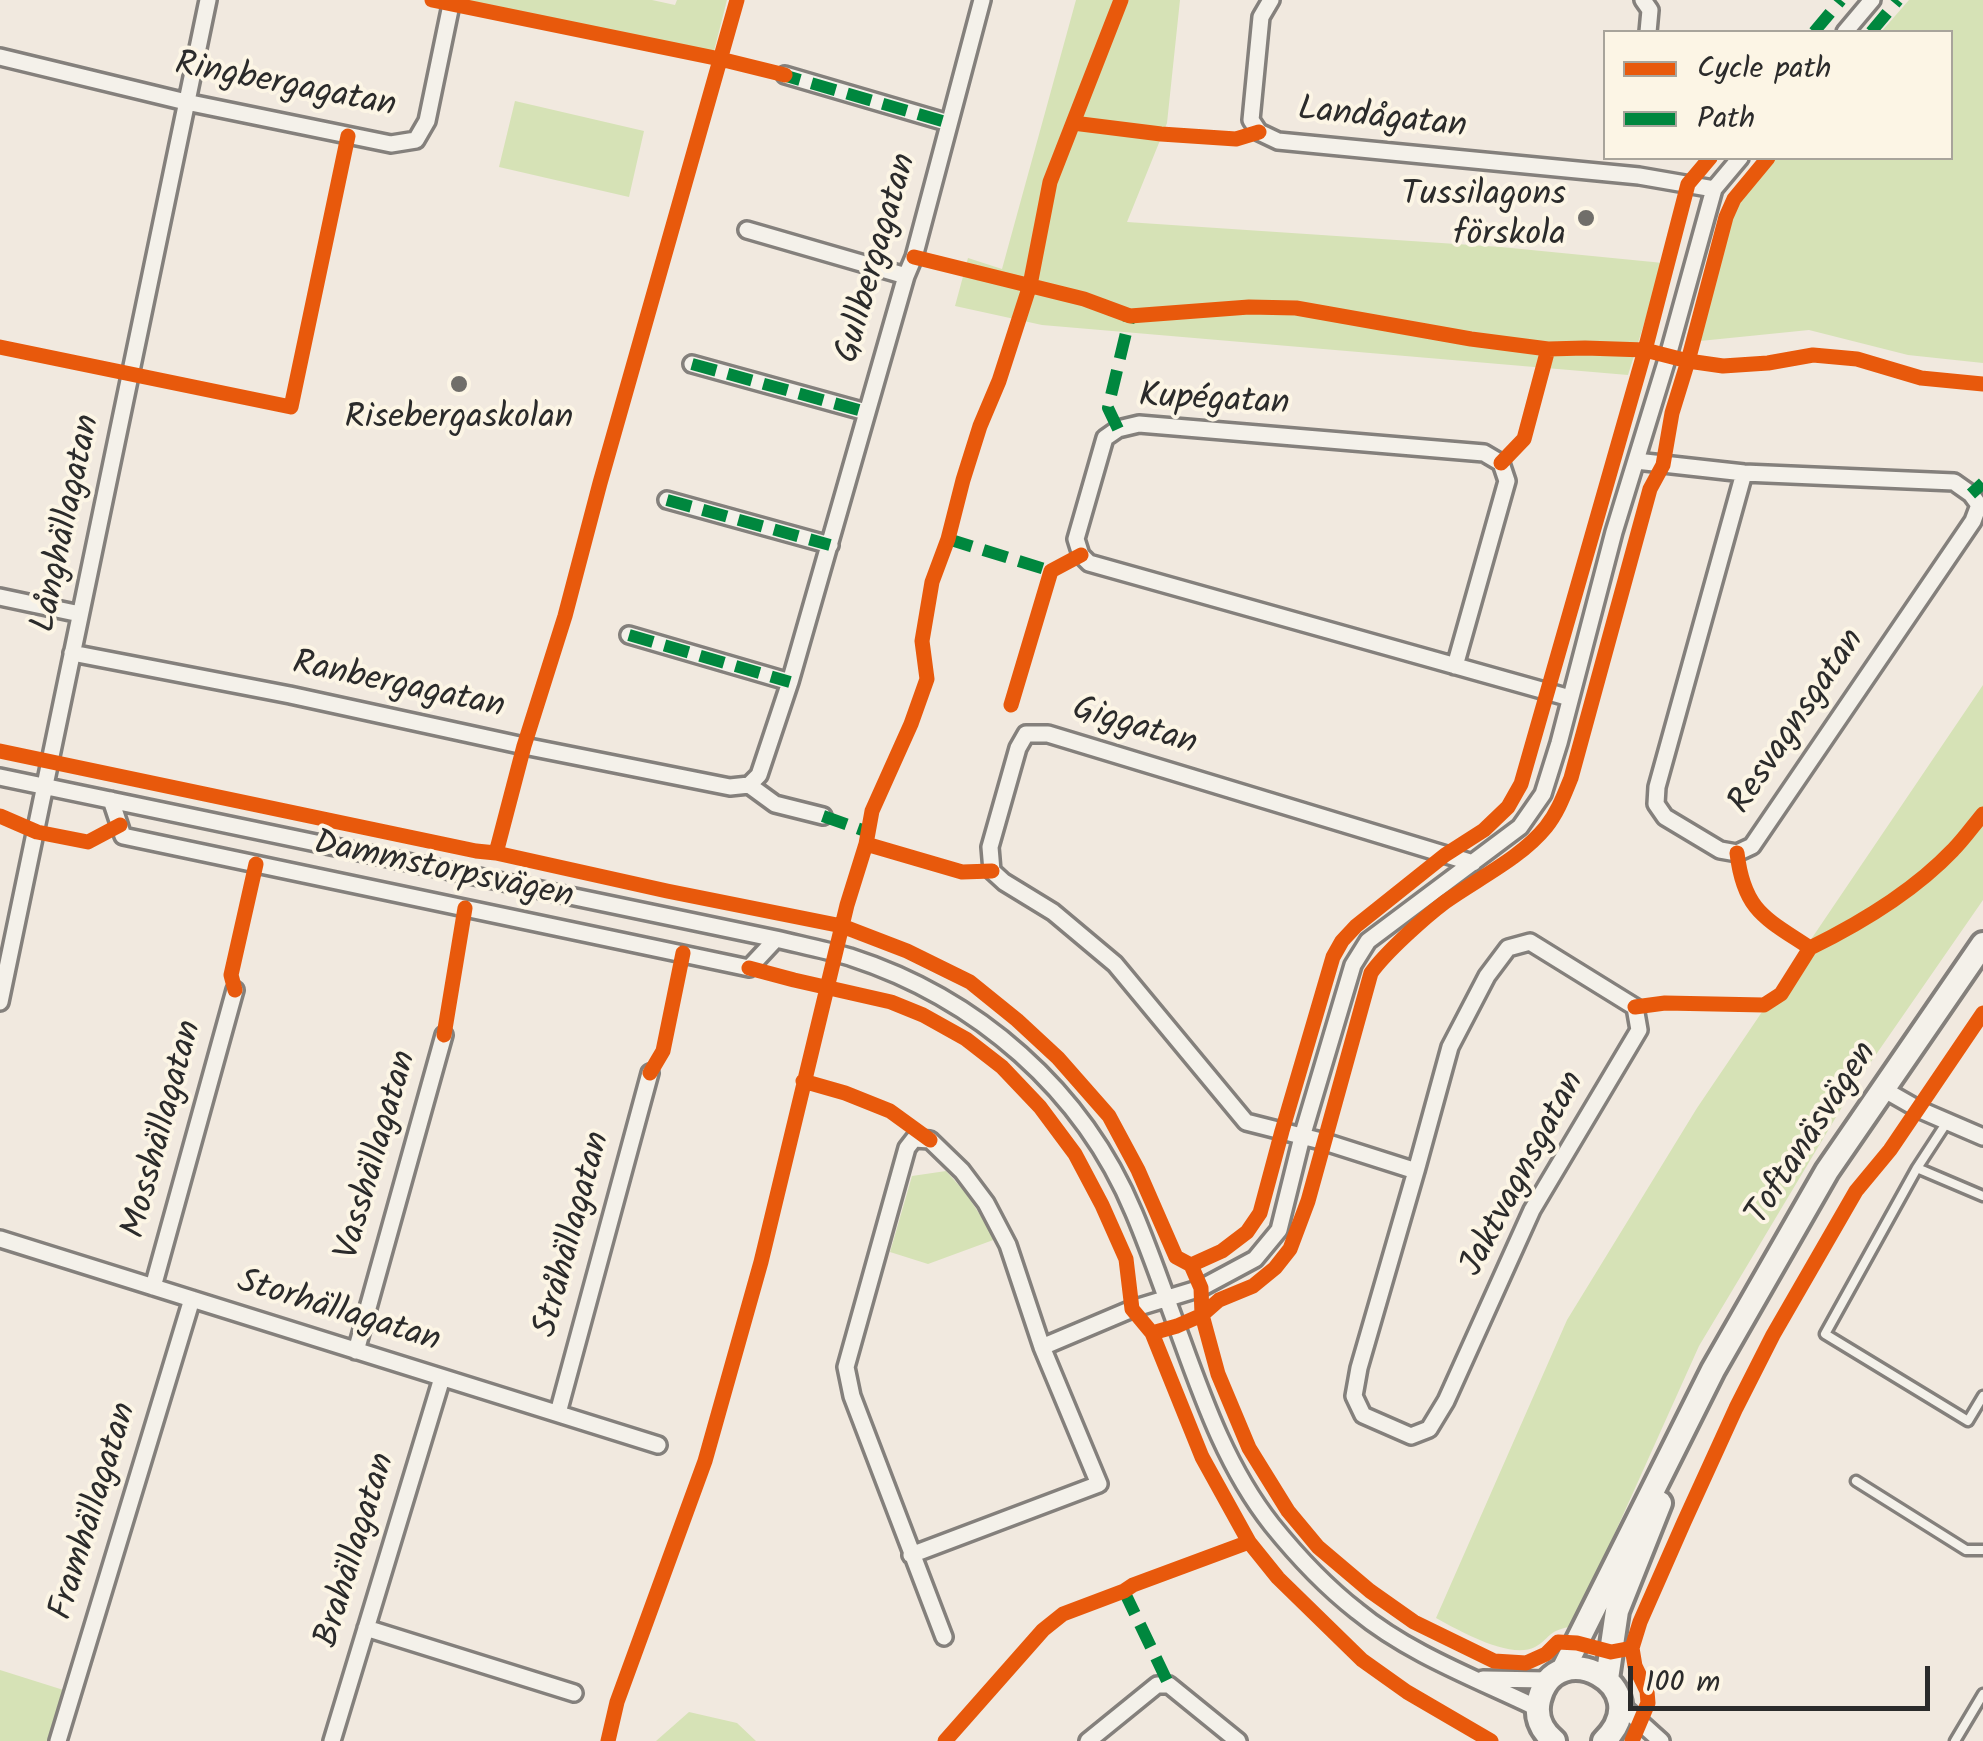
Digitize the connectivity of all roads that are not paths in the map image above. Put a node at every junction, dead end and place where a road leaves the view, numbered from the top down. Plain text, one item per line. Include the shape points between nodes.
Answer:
1 (208, 0) edge
2 (452, 0) edge
3 (982, 0) edge
4 (1271, 0) edge
5 (1644, 0) edge
6 (1872, 0) edge
7 (1648, 30) edge
8 (1847, 30) edge
9 (0, 57) edge
10 (785, 75) dead end
11 (186, 102) junction
12 (950, 122) junction
13 (1640, 160) edge
14 (1738, 160) edge
15 (1638, 176) junction
16 (1714, 189) junction
17 (747, 230) dead end
18 (906, 276) junction
19 (692, 364) dead end
20 (866, 412) junction
21 (1636, 462) junction
22 (1744, 473) junction
23 (666, 500) dead end
24 (830, 544) junction
25 (0, 597) edge
26 (80, 614) junction
27 (629, 635) dead end
28 (72, 653) junction
29 (1455, 666) junction
30 (790, 682) junction
31 (1570, 698) junction
32 (0, 778) edge
33 (749, 785) junction
34 (46, 787) junction
35 (111, 800) junction
36 (822, 816) dead end
37 (1473, 863) junction
38 (776, 939) junction
39 (1983, 944) edge
40 (235, 990) dead end
41 (0, 1002) edge
42 (444, 1035) dead end
43 (650, 1073) dead end
44 (1883, 1089) junction
45 (1947, 1122) junction
46 (1302, 1137) junction
47 (1983, 1137) edge
48 (1916, 1168) junction
49 (1416, 1171) junction
50 (1983, 1196) edge
51 (0, 1240) edge
52 (153, 1287) junction
53 (1166, 1298) junction
54 (192, 1300) junction
55 (1042, 1347) junction
56 (356, 1350) junction
57 (1712, 1370) junction
58 (442, 1378) junction
59 (1983, 1396) edge
60 (558, 1413) junction
61 (658, 1445) dead end
62 (1856, 1481) dead end
63 (1983, 1550) edge
64 (911, 1555) junction
65 (366, 1628) junction
66 (944, 1637) dead end
67 (1556, 1675) junction
68 (1477, 1679) junction
69 (1607, 1679) junction
70 (574, 1693) dead end
71 (1983, 1694) edge
72 (1620, 1704) junction
73 (1537, 1708) junction
74 (1547, 1738) edge
75 (58, 1741) edge
76 (332, 1741) edge
77 (1088, 1741) edge
78 (1238, 1741) edge
79 (1604, 1741) edge
80 (1661, 1741) edge
81 (1955, 1741) edge

1 - 11 street, Långhällagatan
2 - 11 street, Ringbergagatan via 428,121 416,140 392,144
3 - 12 street, Gullbergagatan
4 - 15 street, Landågatan via 1261,17 1251,120 1259,132 1278,141
5 - 7 street
6 - 8 street
9 - 11 street, Ringbergagatan
10 - 12 street, Gullbergagatan
11 - 26 street, Långhällagatan
12 - 18 street, Gullbergagatan
13 - 15 street
14 - 16 street
15 - 16 street, Landågatan
16 - 21 street
17 - 18 street
18 - 20 street, Gullbergagatan
19 - 20 street, Gullbergagatan
20 - 24 street, Gullbergagatan
21 - 22 street, Resvagnsgatan
21 - 31 street
22 - 22 street, Resvagnsgatan via 1954,482 1979,505 1752,846 1737,854 1666,817 1656,804
23 - 24 street
24 - 30 street, Gullbergagatan
25 - 26 street
26 - 28 street, Långhällagatan
27 - 30 street
28 - 33 street, Ranbergagatan via 730,787
28 - 34 street, Långhällagatan
29 - 29 street, Kupégatan via 1090,563 1076,540 1104,438 1138,424 1484,453 1501,463 1507,481
29 - 31 street, Kupégatan
30 - 33 street, Gullbergagatan via 759,776
31 - 37 street via 1542,794 1520,827
32 - 34 street, Dammstorpsvägen
33 - 36 street, Ranbergagatan via 775,804
34 - 35 street, Dammstorpsvägen
34 - 41 street, Långhällagatan
35 - 38 street, Dammstorpsvägen
35 - 38 street, Dammstorpsvägen via 123,836 749,968
37 - 46 street via 1368,941 1353,965
37 - 46 street, Giggatan via 1048,734 1026,734 990,847 992,870 1115,964 1246,1122
38 - 53 street, Dammstorpsvägen via 901,978 967,1012 1032,1062 1099,1147 1134,1210
39 - 44 street, Toftanäsvägen
40 - 52 street, Mosshällagatan
42 - 56 street, Vasshällagatan
43 - 60 street, Stråhällagatan
44 - 45 street
44 - 57 street, Toftanäsvägen via 1827,1170
45 - 47 street
45 - 48 lane
46 - 49 street
46 - 53 street via 1279,1230 1254,1259
48 - 50 lane
48 - 59 lane via 1825,1334 1968,1421
49 - 49 street, Jaktvagnsgatan via 1354,1396 1364,1416 1411,1436 1429,1429 1446,1401 1532,1210 1639,1030 1635,1007 1530,942 1508,948 1450,1047
51 - 52 street, Storhällagatan
52 - 54 street, Storhällagatan
53 - 55 street
53 - 68 street, Dammstorpsvägen via 1215,1430 1270,1523 1359,1614
54 - 56 street, Storhällagatan
54 - 75 street, Framhällagatan
55 - 64 street via 1099,1484
55 - 64 street via 1008,1244 986,1203 930,1140 914,1139 846,1367
56 - 58 street, Storhällagatan
57 - 67 street, Toftanäsvägen
57 - 69 street, Toftanäsvägen via 1617,1611
58 - 60 street, Storhällagatan
58 - 65 street, Brahällagatan
60 - 61 street, Storhällagatan
62 - 63 lane via 1966,1550
64 - 66 street
65 - 70 street
65 - 76 street, Brahällagatan
67 - 68 street, Dammstorpsvägen
67 - 69 street via 1576,1668
67 - 73 street, Toftanäsvägen
68 - 73 street, Dammstorpsvägen
69 - 72 street
71 - 81 lane
72 - 79 street via 1619,1720
72 - 80 street
73 - 74 street
77 - 78 street via 1157,1685 1170,1685

